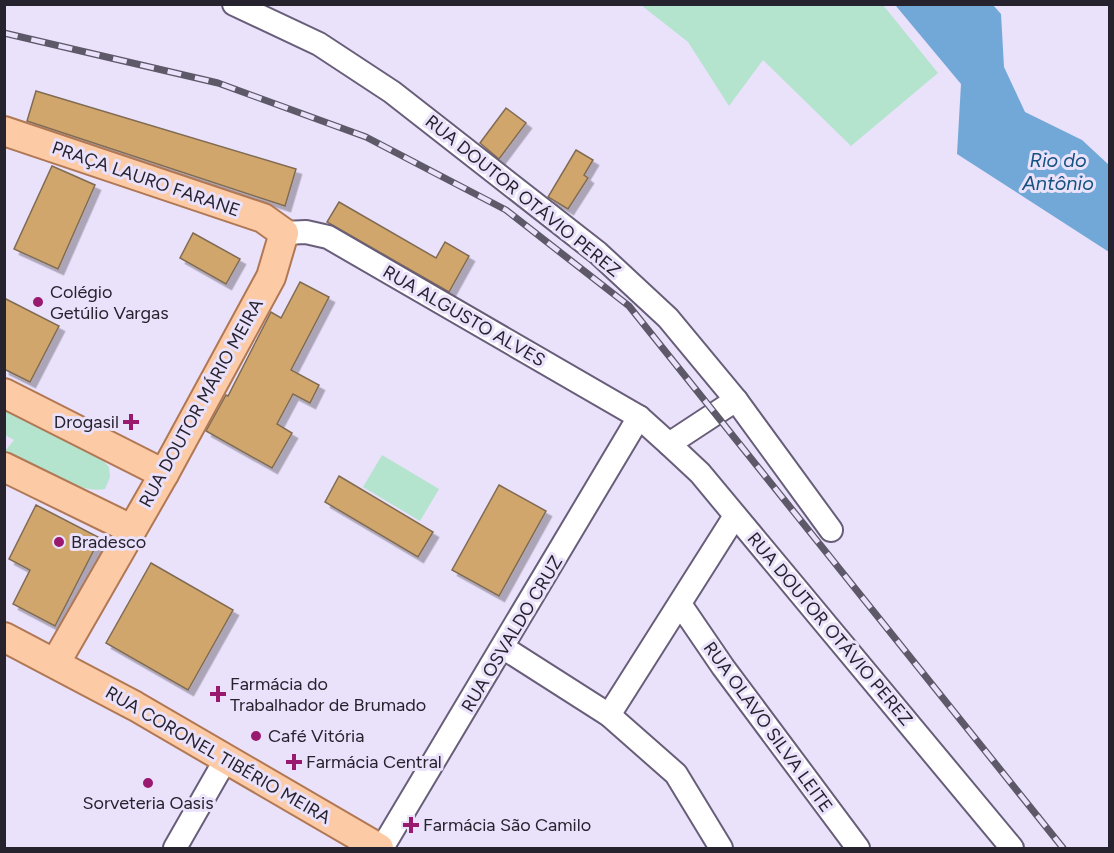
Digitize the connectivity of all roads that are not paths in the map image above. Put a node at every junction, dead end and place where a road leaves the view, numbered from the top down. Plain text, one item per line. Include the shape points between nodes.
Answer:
1 (234, 4) edge
2 (4, 131) edge
3 (284, 233) junction
4 (4, 393) edge
5 (736, 400) junction
6 (639, 417) junction
7 (669, 444) junction
8 (4, 467) edge
9 (164, 474) junction
10 (735, 516) junction
11 (131, 529) junction
12 (831, 530) dead end
13 (680, 604) junction
14 (4, 637) edge
15 (504, 648) junction
16 (56, 662) junction
17 (609, 715) junction
18 (227, 757) junction
19 (175, 849) edge
20 (381, 849) edge
21 (721, 849) edge
22 (858, 849) edge
23 (1012, 849) edge

1 - 5 street, RUA DOUTOR OTÁVIO PEREZ via 319,44 392,92 598,253 668,318
2 - 3 main road, PRAÇA LAURO FARANE via 263,218
3 - 6 street, RUA ALGUSTO ALVES via 328,237
3 - 9 main road, RUA DOUTOR MÁRIO MEIRA via 271,277
4 - 9 main road
5 - 7 street
5 - 12 street, RUA DOUTOR OTÁVIO PEREZ
6 - 7 street, RUA DOUTOR OTÁVIO PEREZ
6 - 15 street, RUA OSVALDO CRUZ
7 - 10 street, RUA DOUTOR OTÁVIO PEREZ via 700,473
8 - 11 main road
9 - 11 main road, RUA DOUTOR MÁRIO MEIRA
10 - 13 street
10 - 23 street, RUA DOUTOR OTÁVIO PEREZ
11 - 16 main road, RUA DOUTOR MÁRIO MEIRA
13 - 17 street
13 - 22 street, RUA OLAVO SILVA LEITE
14 - 16 main road, RUA CORONEL TIBÉRIO MEIRA
15 - 17 street
15 - 20 street, RUA OSVALDO CRUZ
16 - 18 main road, RUA CORONEL TIBÉRIO MEIRA
17 - 21 street via 676,774
18 - 19 street
18 - 20 main road, RUA CORONEL TIBÉRIO MEIRA

